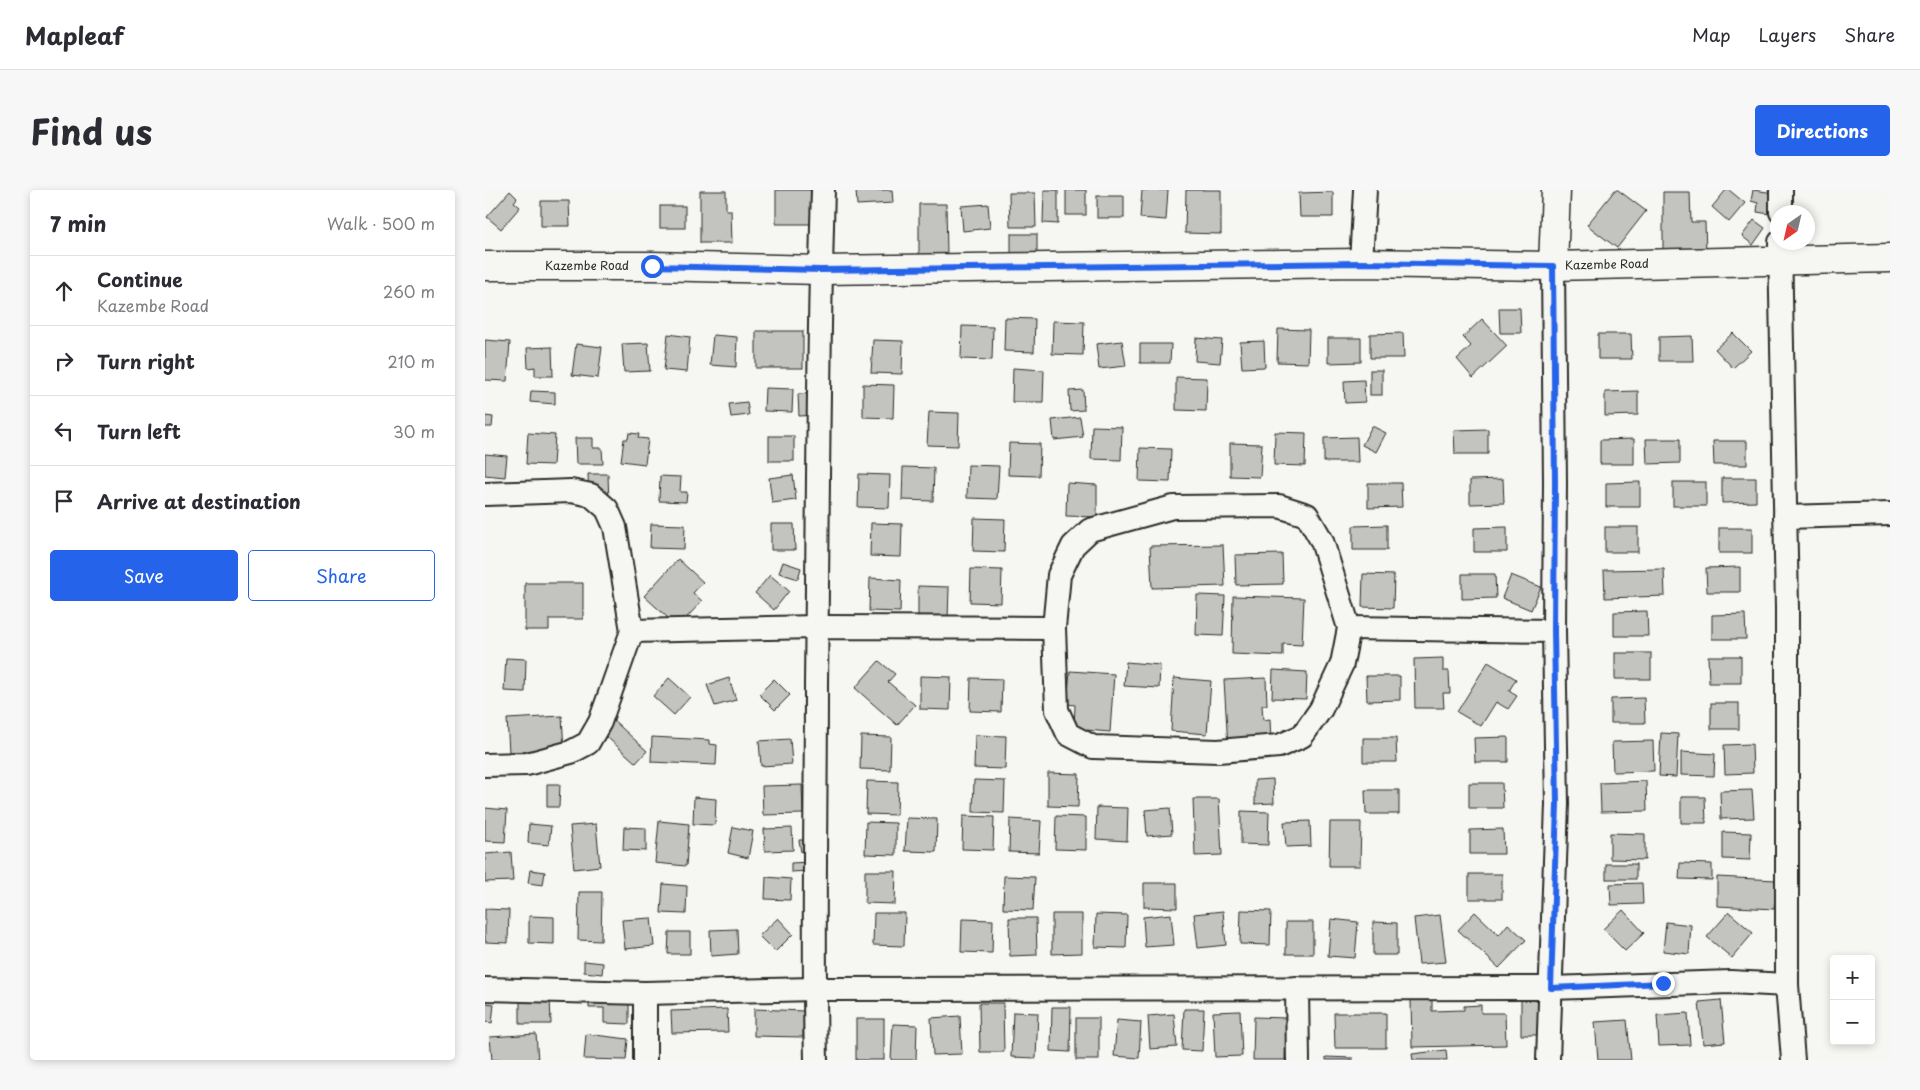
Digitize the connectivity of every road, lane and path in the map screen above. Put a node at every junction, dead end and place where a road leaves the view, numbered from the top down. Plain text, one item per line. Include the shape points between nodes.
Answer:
1 (823, 190) edge
2 (1365, 190) edge
3 (1556, 190) edge
4 (1781, 190) edge
5 (1781, 205) edge
6 (1780, 252) edge
7 (1890, 258) edge
8 (1361, 263) junction
9 (485, 266) edge
10 (1553, 266) junction
11 (821, 270) junction
12 (485, 494) edge
13 (1890, 514) edge
14 (1785, 517) junction
15 (817, 627) junction
16 (1054, 628) junction
17 (1349, 628) junction
18 (632, 631) junction
19 (1554, 631) junction
20 (485, 765) edge
21 (1787, 985) junction
22 (1297, 988) junction
23 (1551, 988) junction
24 (485, 989) edge
25 (814, 989) junction
26 (645, 993) junction
27 (645, 1060) edge
28 (816, 1060) edge
29 (1298, 1060) edge
30 (1548, 1060) edge
31 (1793, 1060) edge

1 - 11 street
2 - 8 street
3 - 10 main road
4 - 5 street
6 - 7 main road, Kazembe Road
6 - 10 main road, Kazembe Road
6 - 14 street
8 - 10 main road, Kazembe Road
8 - 11 main road, Kazembe Road
9 - 11 main road, Kazembe Road
10 - 19 street
11 - 15 street
12 - 18 street via 571,491 591,495 607,509 615,527
13 - 14 street
14 - 21 street
15 - 16 street
15 - 18 street
15 - 25 street
16 - 17 street via 1059,575 1073,546 1090,530 1173,507 1279,506 1307,515 1323,541
16 - 17 street via 1057,710 1068,734 1093,747 1218,750 1279,746 1302,736 1321,709 1342,664
17 - 19 street
18 - 20 street via 601,722 588,743 571,752 527,764
19 - 23 street via 1557,804
21 - 23 street via 1721,982
21 - 31 street
22 - 23 street
22 - 25 street
22 - 29 street
23 - 30 street
24 - 26 street
25 - 26 street
25 - 28 street
26 - 27 street

